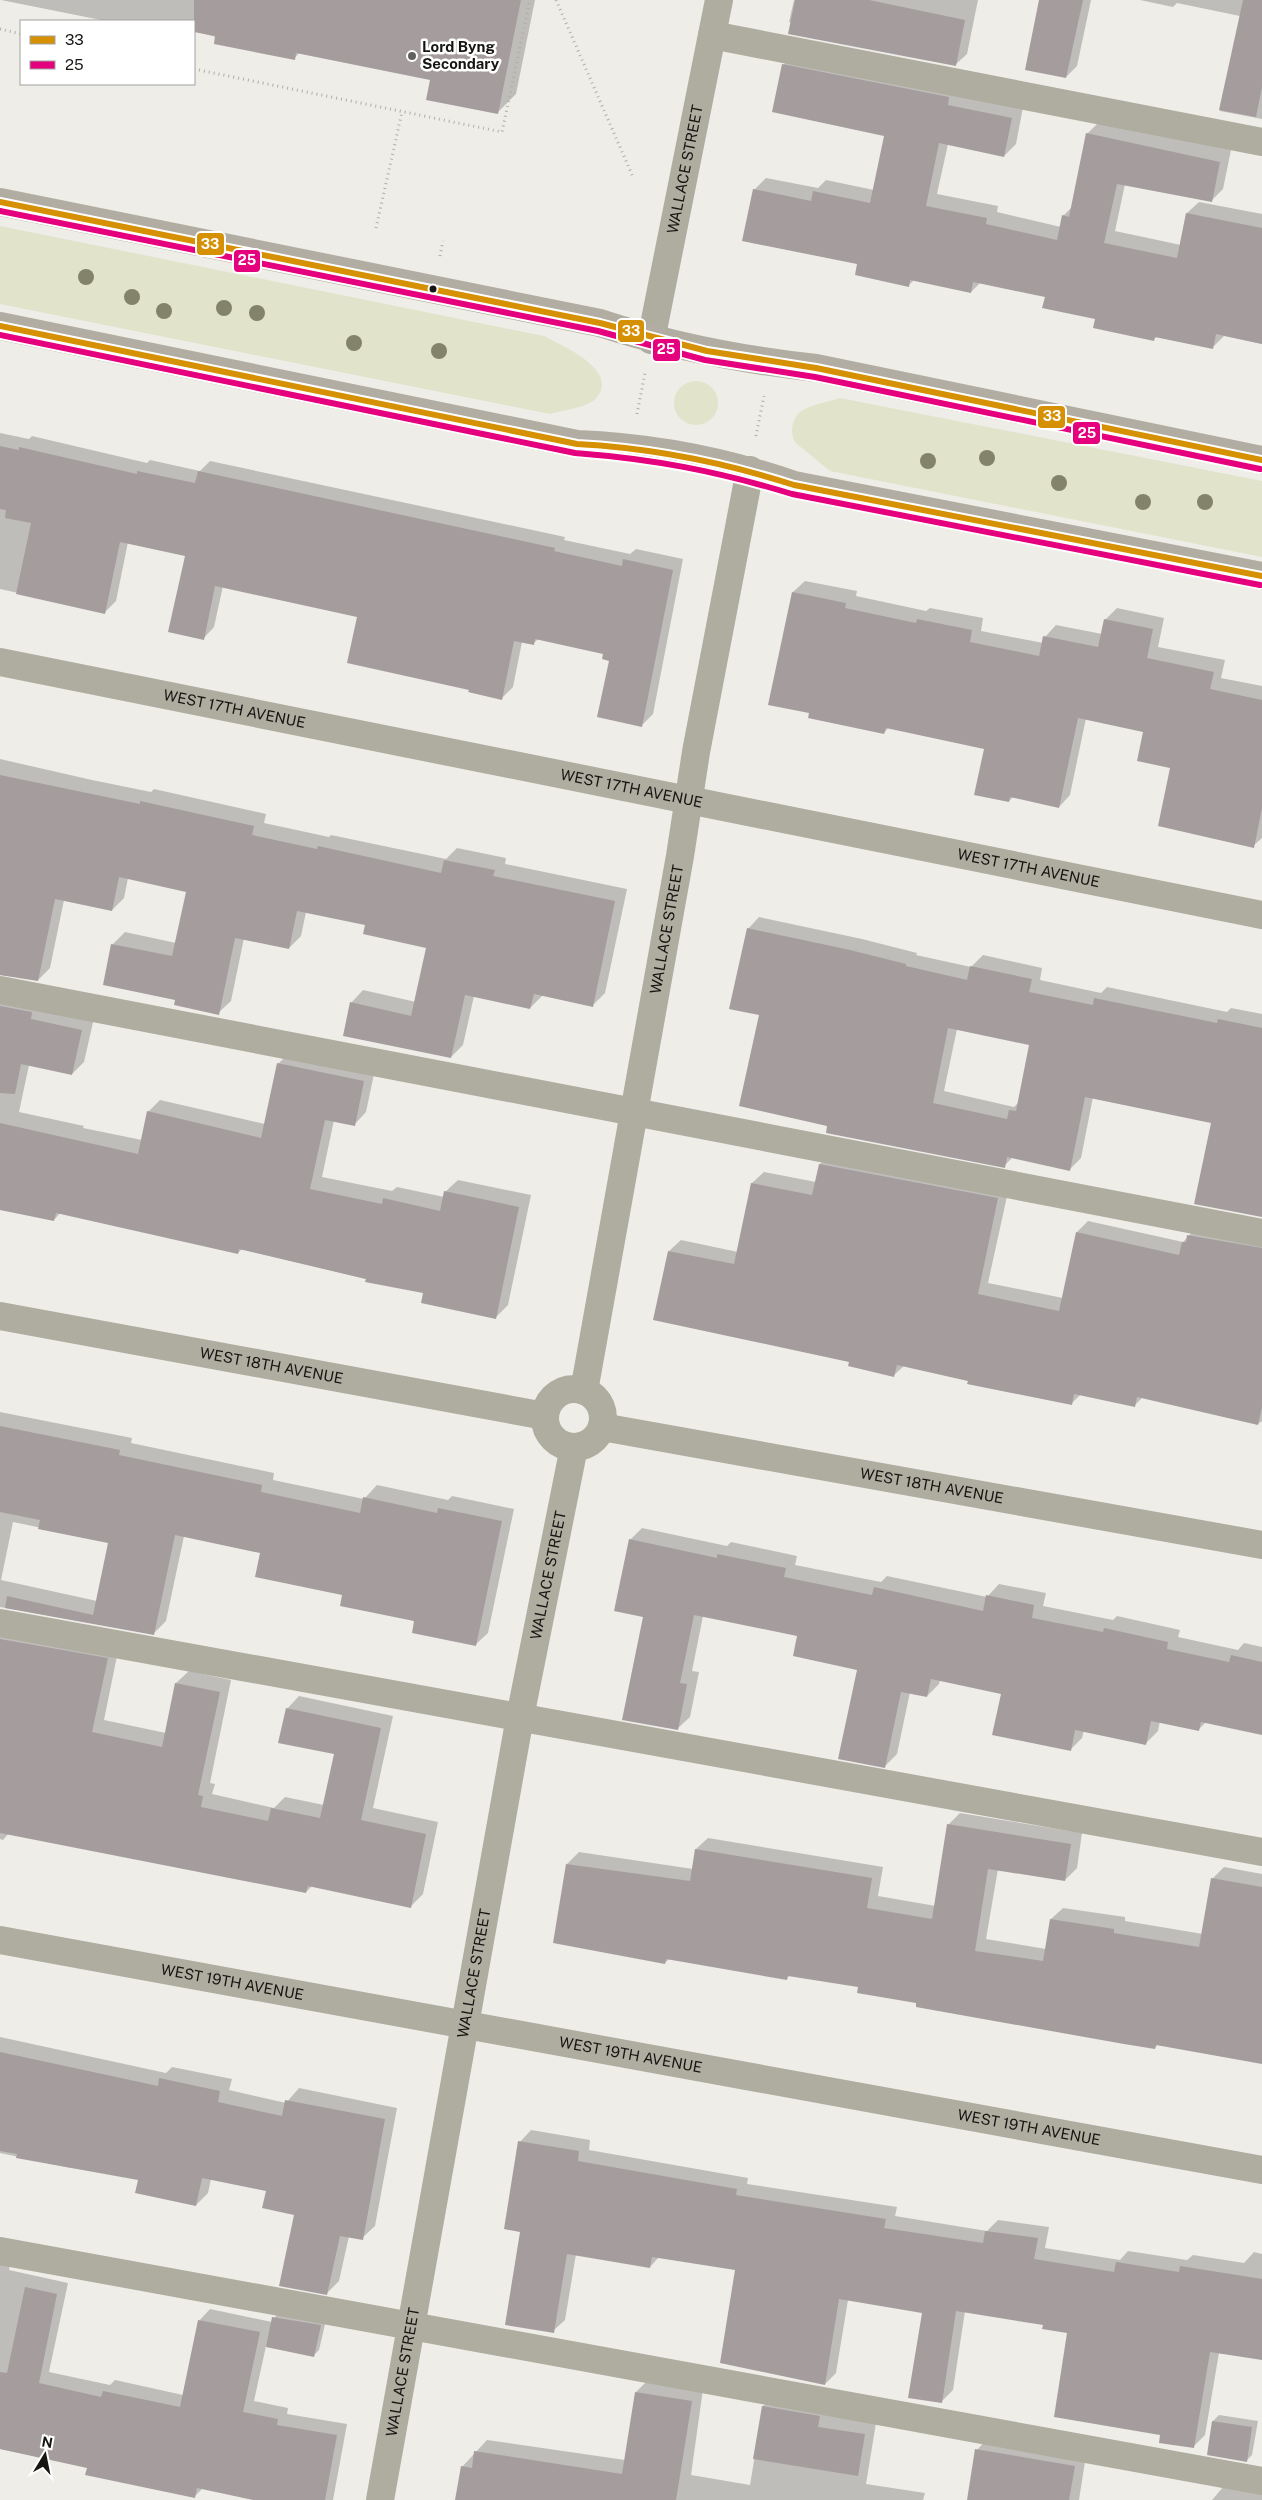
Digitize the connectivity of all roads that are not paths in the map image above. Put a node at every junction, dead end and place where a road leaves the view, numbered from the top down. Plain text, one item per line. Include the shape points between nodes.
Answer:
1 (719, 0) edge
2 (712, 35) junction
3 (1262, 142) edge
4 (0, 202) edge
5 (0, 326) edge
6 (652, 340) junction
7 (1262, 460) edge
8 (750, 470) junction
9 (1262, 576) edge
10 (0, 662) edge
11 (688, 800) junction
12 (1262, 914) edge
13 (0, 990) edge
14 (633, 1113) junction
15 (1262, 1233) edge
16 (0, 1316) edge
17 (584, 1390) junction
18 (545, 1416) junction
19 (602, 1427) junction
20 (574, 1447) junction
21 (1262, 1545) edge
22 (0, 1623) edge
23 (520, 1718) junction
24 (1262, 1852) edge
25 (0, 1940) edge
26 (464, 2024) junction
27 (1262, 2170) edge
28 (0, 2251) edge
29 (410, 2326) junction
30 (1262, 2481) edge
31 (380, 2500) edge

1 - 2 street, WALLACE STREET
2 - 3 street
2 - 6 street, WALLACE STREET
4 - 6 main road via 600,323
5 - 8 main road via 577,444 630,446
6 - 7 main road via 770,363 816,368
8 - 9 main road via 794,485
8 - 11 street, WALLACE STREET
10 - 11 street, WEST 17TH AVENUE
11 - 12 street, WEST 17TH AVENUE
11 - 14 street, WALLACE STREET
13 - 14 street
14 - 15 street
14 - 17 street, WALLACE STREET
16 - 18 street, WEST 18TH AVENUE
17 - 18 street via 576,1388 558,1394 551,1399
17 - 19 street via 602,1409
18 - 20 street via 546,1426 556,1441
19 - 20 street via 591,1442
19 - 21 street, WEST 18TH AVENUE
20 - 23 street, WALLACE STREET
22 - 23 street
23 - 24 street
23 - 26 street, WALLACE STREET
25 - 26 street, WEST 19TH AVENUE
26 - 27 street, WEST 19TH AVENUE
26 - 29 street, WALLACE STREET
28 - 29 street
29 - 30 street
29 - 31 street, WALLACE STREET

